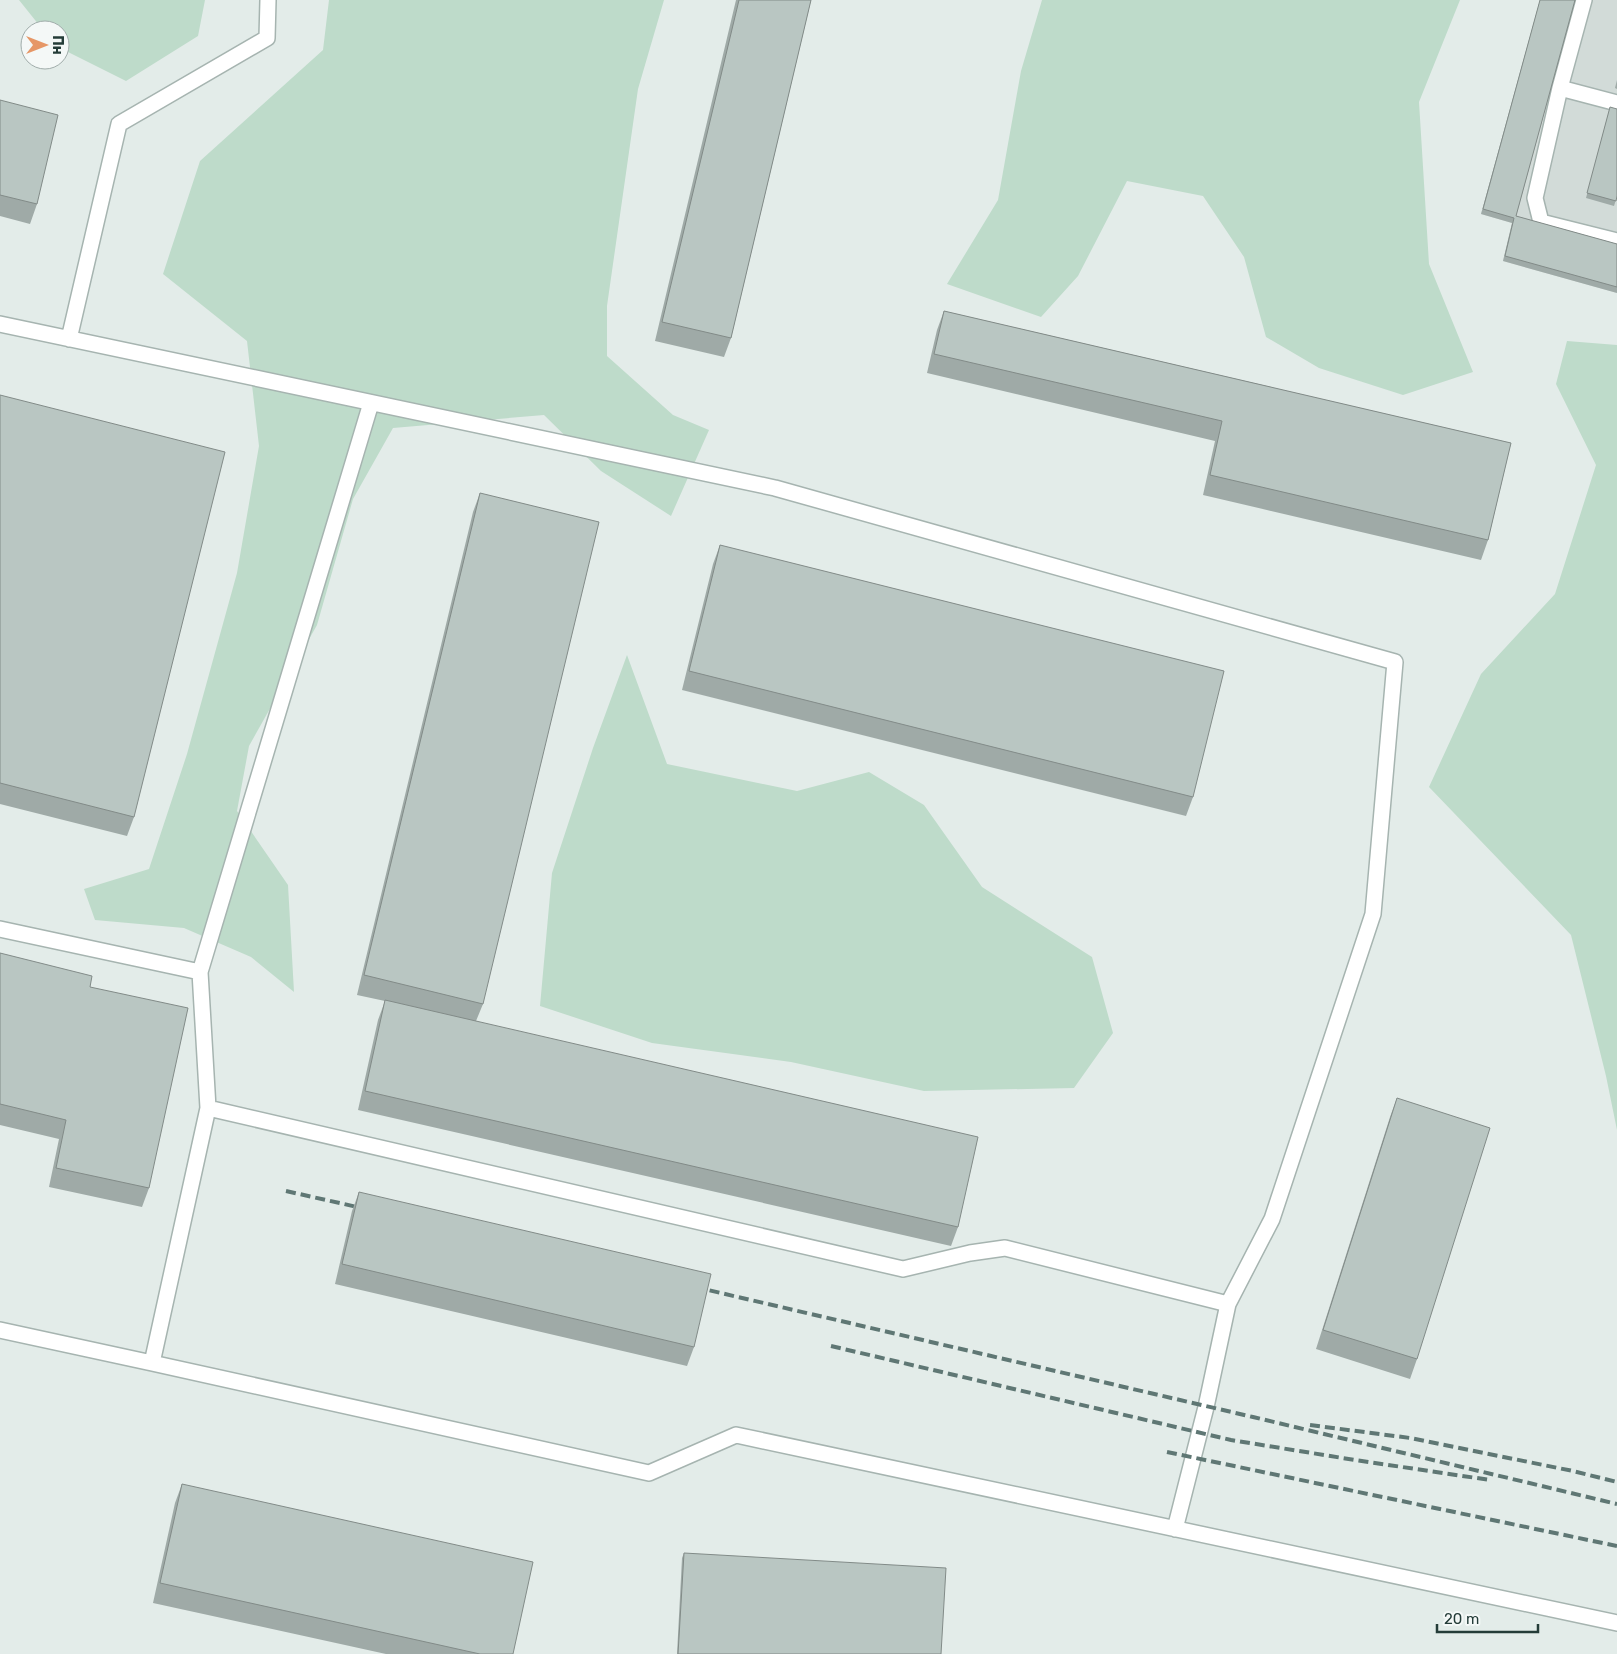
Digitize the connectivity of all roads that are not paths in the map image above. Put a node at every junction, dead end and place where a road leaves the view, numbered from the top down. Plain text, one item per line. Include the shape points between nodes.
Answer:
1 (268, 0) edge
2 (1584, 0) edge
3 (1560, 88) junction
4 (1617, 103) edge
5 (1617, 241) edge
6 (0, 324) edge
7 (70, 338) junction
8 (371, 402) junction
9 (0, 929) edge
10 (200, 972) junction
11 (208, 1108) junction
12 (1228, 1304) junction
13 (0, 1330) edge
14 (152, 1363) junction
15 (1175, 1529) junction
16 (1617, 1624) edge

1 - 7 lane via 267,38 120,124
2 - 3 lane
3 - 4 lane
3 - 5 lane via 1535,198 1541,222
6 - 7 lane
7 - 8 lane
8 - 10 lane
8 - 12 lane via 775,488 1395,662 1373,914 1272,1219
9 - 10 lane
10 - 11 lane
11 - 12 lane via 903,1269 1005,1248
11 - 14 lane
12 - 15 lane
13 - 14 lane
14 - 15 lane via 649,1473 736,1435
15 - 16 lane

